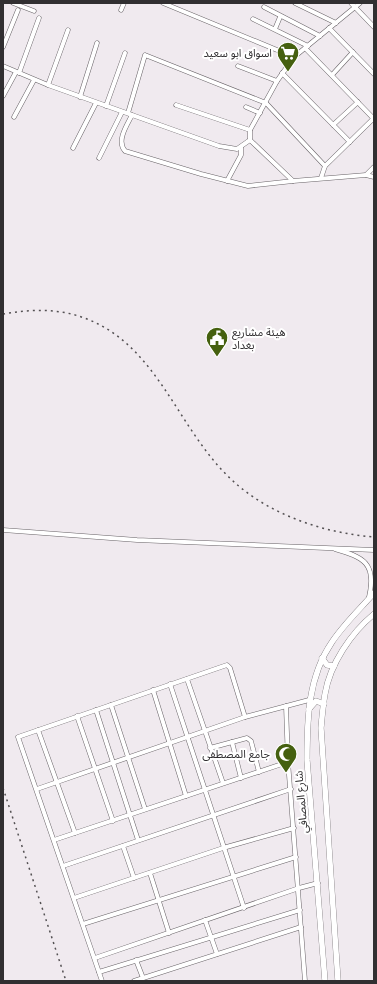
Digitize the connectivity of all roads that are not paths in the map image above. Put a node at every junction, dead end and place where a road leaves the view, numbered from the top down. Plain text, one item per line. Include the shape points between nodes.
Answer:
1 (13, 3) edge
2 (124, 3) edge
3 (163, 3) edge
4 (295, 3) edge
5 (351, 3) edge
6 (360, 3) edge
7 (264, 8) dead end
8 (354, 8) junction
9 (18, 10) dead end
10 (121, 10) dead end
11 (34, 11) dead end
12 (280, 17) junction
13 (39, 18) dead end
14 (252, 19) dead end
15 (336, 23) junction
16 (374, 27) edge
17 (329, 28) junction
18 (274, 29) junction
19 (68, 30) dead end
20 (320, 36) junction
21 (97, 43) dead end
22 (3, 47) edge
23 (307, 47) junction
24 (353, 52) junction
25 (125, 53) dead end
26 (294, 57) junction
27 (3, 66) edge
28 (238, 66) dead end
29 (18, 73) junction
30 (282, 73) junction
31 (374, 74) edge
32 (332, 75) junction
33 (34, 80) junction
34 (277, 81) junction
35 (48, 86) junction
36 (3, 96) edge
37 (80, 97) junction
38 (358, 102) junction
39 (96, 103) junction
40 (266, 103) junction
41 (176, 105) dead end
42 (106, 106) junction
43 (246, 107) dead end
44 (122, 112) junction
45 (260, 113) junction
46 (130, 114) junction
47 (14, 117) dead end
48 (374, 118) edge
49 (333, 125) junction
50 (250, 130) junction
51 (250, 140) junction
52 (350, 142) junction
53 (241, 147) junction
54 (73, 148) dead end
55 (99, 158) dead end
56 (325, 166) junction
57 (374, 167) edge
58 (366, 175) junction
59 (374, 177) edge
60 (321, 178) junction
61 (227, 181) junction
62 (293, 181) junction
63 (3, 530) edge
64 (327, 547) junction
65 (374, 550) edge
66 (374, 593) edge
67 (368, 599) junction
68 (374, 614) edge
69 (322, 658) junction
70 (334, 666) junction
71 (186, 679) junction
72 (170, 684) junction
73 (153, 690) junction
74 (309, 700) junction
75 (324, 701) junction
76 (111, 705) junction
77 (286, 706) junction
78 (96, 710) junction
79 (309, 710) junction
80 (77, 716) junction
81 (245, 717) junction
82 (38, 730) junction
83 (204, 731) junction
84 (187, 737) junction
85 (232, 742) junction
86 (169, 744) junction
87 (210, 748) junction
88 (127, 758) junction
89 (113, 762) junction
90 (288, 762) junction
91 (95, 768) junction
92 (260, 772) junction
93 (240, 778) junction
94 (56, 781) junction
95 (223, 783) junction
96 (37, 789) junction
97 (205, 789) junction
98 (291, 789) junction
99 (186, 796) junction
100 (145, 808) junction
101 (130, 815) junction
102 (213, 815) junction
103 (113, 821) junction
104 (294, 828) junction
105 (75, 833) junction
106 (54, 840) junction
107 (138, 840) junction
108 (123, 846) junction
109 (223, 848) junction
110 (296, 857) junction
111 (63, 866) junction
112 (150, 873) junction
113 (233, 876) junction
114 (134, 878) junction
115 (330, 879) junction
116 (318, 881) junction
117 (299, 888) junction
118 (318, 890) junction
119 (331, 892) junction
120 (74, 898) junction
121 (158, 900) junction
122 (244, 908) junction
123 (300, 910) junction
124 (205, 920) junction
125 (84, 924) junction
126 (301, 927) junction
127 (169, 933) junction
128 (212, 937) junction
129 (217, 954) junction
130 (95, 958) junction
131 (136, 960) junction
132 (99, 972) junction
133 (143, 978) junction
134 (102, 981) edge
135 (134, 981) edge
136 (305, 981) edge
137 (325, 981) edge
138 (338, 981) edge

1 - 11 street
2 - 10 street
3 - 26 street
4 - 15 street
5 - 8 street
6 - 8 street
7 - 12 street
8 - 15 street
8 - 16 street
9 - 22 street
12 - 18 street
12 - 20 street
13 - 29 street
14 - 18 street
15 - 17 street
17 - 20 street
17 - 24 street
18 - 23 street
19 - 35 street
20 - 23 street
21 - 37 street
23 - 26 street
23 - 32 street
24 - 31 street
24 - 32 street
25 - 42 street
26 - 30 street
27 - 29 street
28 - 34 street
29 - 33 street
29 - 36 street
30 - 34 street
30 - 49 street
32 - 38 street
33 - 35 street
33 - 47 street
34 - 40 street
35 - 37 street
37 - 39 street
38 - 48 street
38 - 49 street
39 - 42 street
39 - 54 street
40 - 45 street
40 - 46 street via 145,55
40 - 56 street
41 - 50 street
42 - 44 street
43 - 45 street
44 - 46 street
44 - 55 street
45 - 50 street
46 - 53 street via 219,146
46 - 61 street via 121,139 125,151
48 - 52 street
49 - 52 street
50 - 51 street
51 - 53 street
51 - 62 street
52 - 56 street
53 - 61 street via 241,155
56 - 60 street
57 - 58 street
58 - 59 street
58 - 60 street
60 - 62 street
61 - 62 street via 248,186
63 - 64 street via 144,540
64 - 65 street
64 - 67 street via 359,556 369,566 373,576
66 - 67 main road, شارع المصافي
67 - 69 main road, شارع المصافي via 332,641
68 - 70 main road via 366,620 346,646
69 - 70 main road via 327,665
69 - 74 main road, شارع المصافي
70 - 75 main road
71 - 72 street
71 - 81 street via 227,665
71 - 83 street
72 - 73 street
72 - 84 street
73 - 76 street
73 - 86 street
74 - 75 main road
74 - 77 street
74 - 79 main road, شارع المصافي
75 - 79 main road via 314,701
75 - 115 main road via 321,728
76 - 78 street
76 - 88 street
77 - 81 street
77 - 90 street
78 - 80 street
78 - 89 street
79 - 116 main road, شارع المصافي via 307,760
80 - 82 street
80 - 91 street
81 - 83 street
82 - 94 street
82 - 96 street via 18,737
83 - 84 street
83 - 87 street
84 - 86 street
84 - 97 street
85 - 87 street
85 - 92 street via 247,738 251,742
85 - 93 street
86 - 88 street
86 - 99 street
87 - 95 street
88 - 89 street
88 - 100 street
89 - 91 street
89 - 101 street
90 - 92 street
90 - 98 street
91 - 94 street
91 - 103 street
92 - 93 street
93 - 95 street
94 - 96 street
94 - 105 street
95 - 97 street
96 - 106 street
97 - 99 street
97 - 102 street
98 - 102 street
98 - 104 street
99 - 100 street
100 - 101 street
101 - 103 street
101 - 107 street
102 - 107 street
102 - 109 street
103 - 105 street
104 - 109 street
104 - 110 street
105 - 106 street
106 - 111 street
107 - 108 street
108 - 111 street
108 - 114 street
109 - 112 street
109 - 113 street
110 - 113 street
110 - 117 street
111 - 120 street
112 - 114 street
112 - 121 street
113 - 121 street
113 - 122 street
114 - 120 street
115 - 116 main road
115 - 119 main road
116 - 117 street
116 - 118 main road, شارع المصافي
117 - 122 street
117 - 123 street
118 - 119 main road via 325,888
118 - 137 main road, شارع المصافي
119 - 138 main road
120 - 125 street
121 - 125 street
121 - 127 street
122 - 124 street
123 - 126 street
123 - 128 street
124 - 127 street
124 - 128 street
125 - 130 street
126 - 129 street
126 - 136 street
127 - 130 street
128 - 129 street
128 - 131 street
129 - 133 street
130 - 132 street
131 - 132 street
131 - 133 street
132 - 134 street
133 - 135 street

